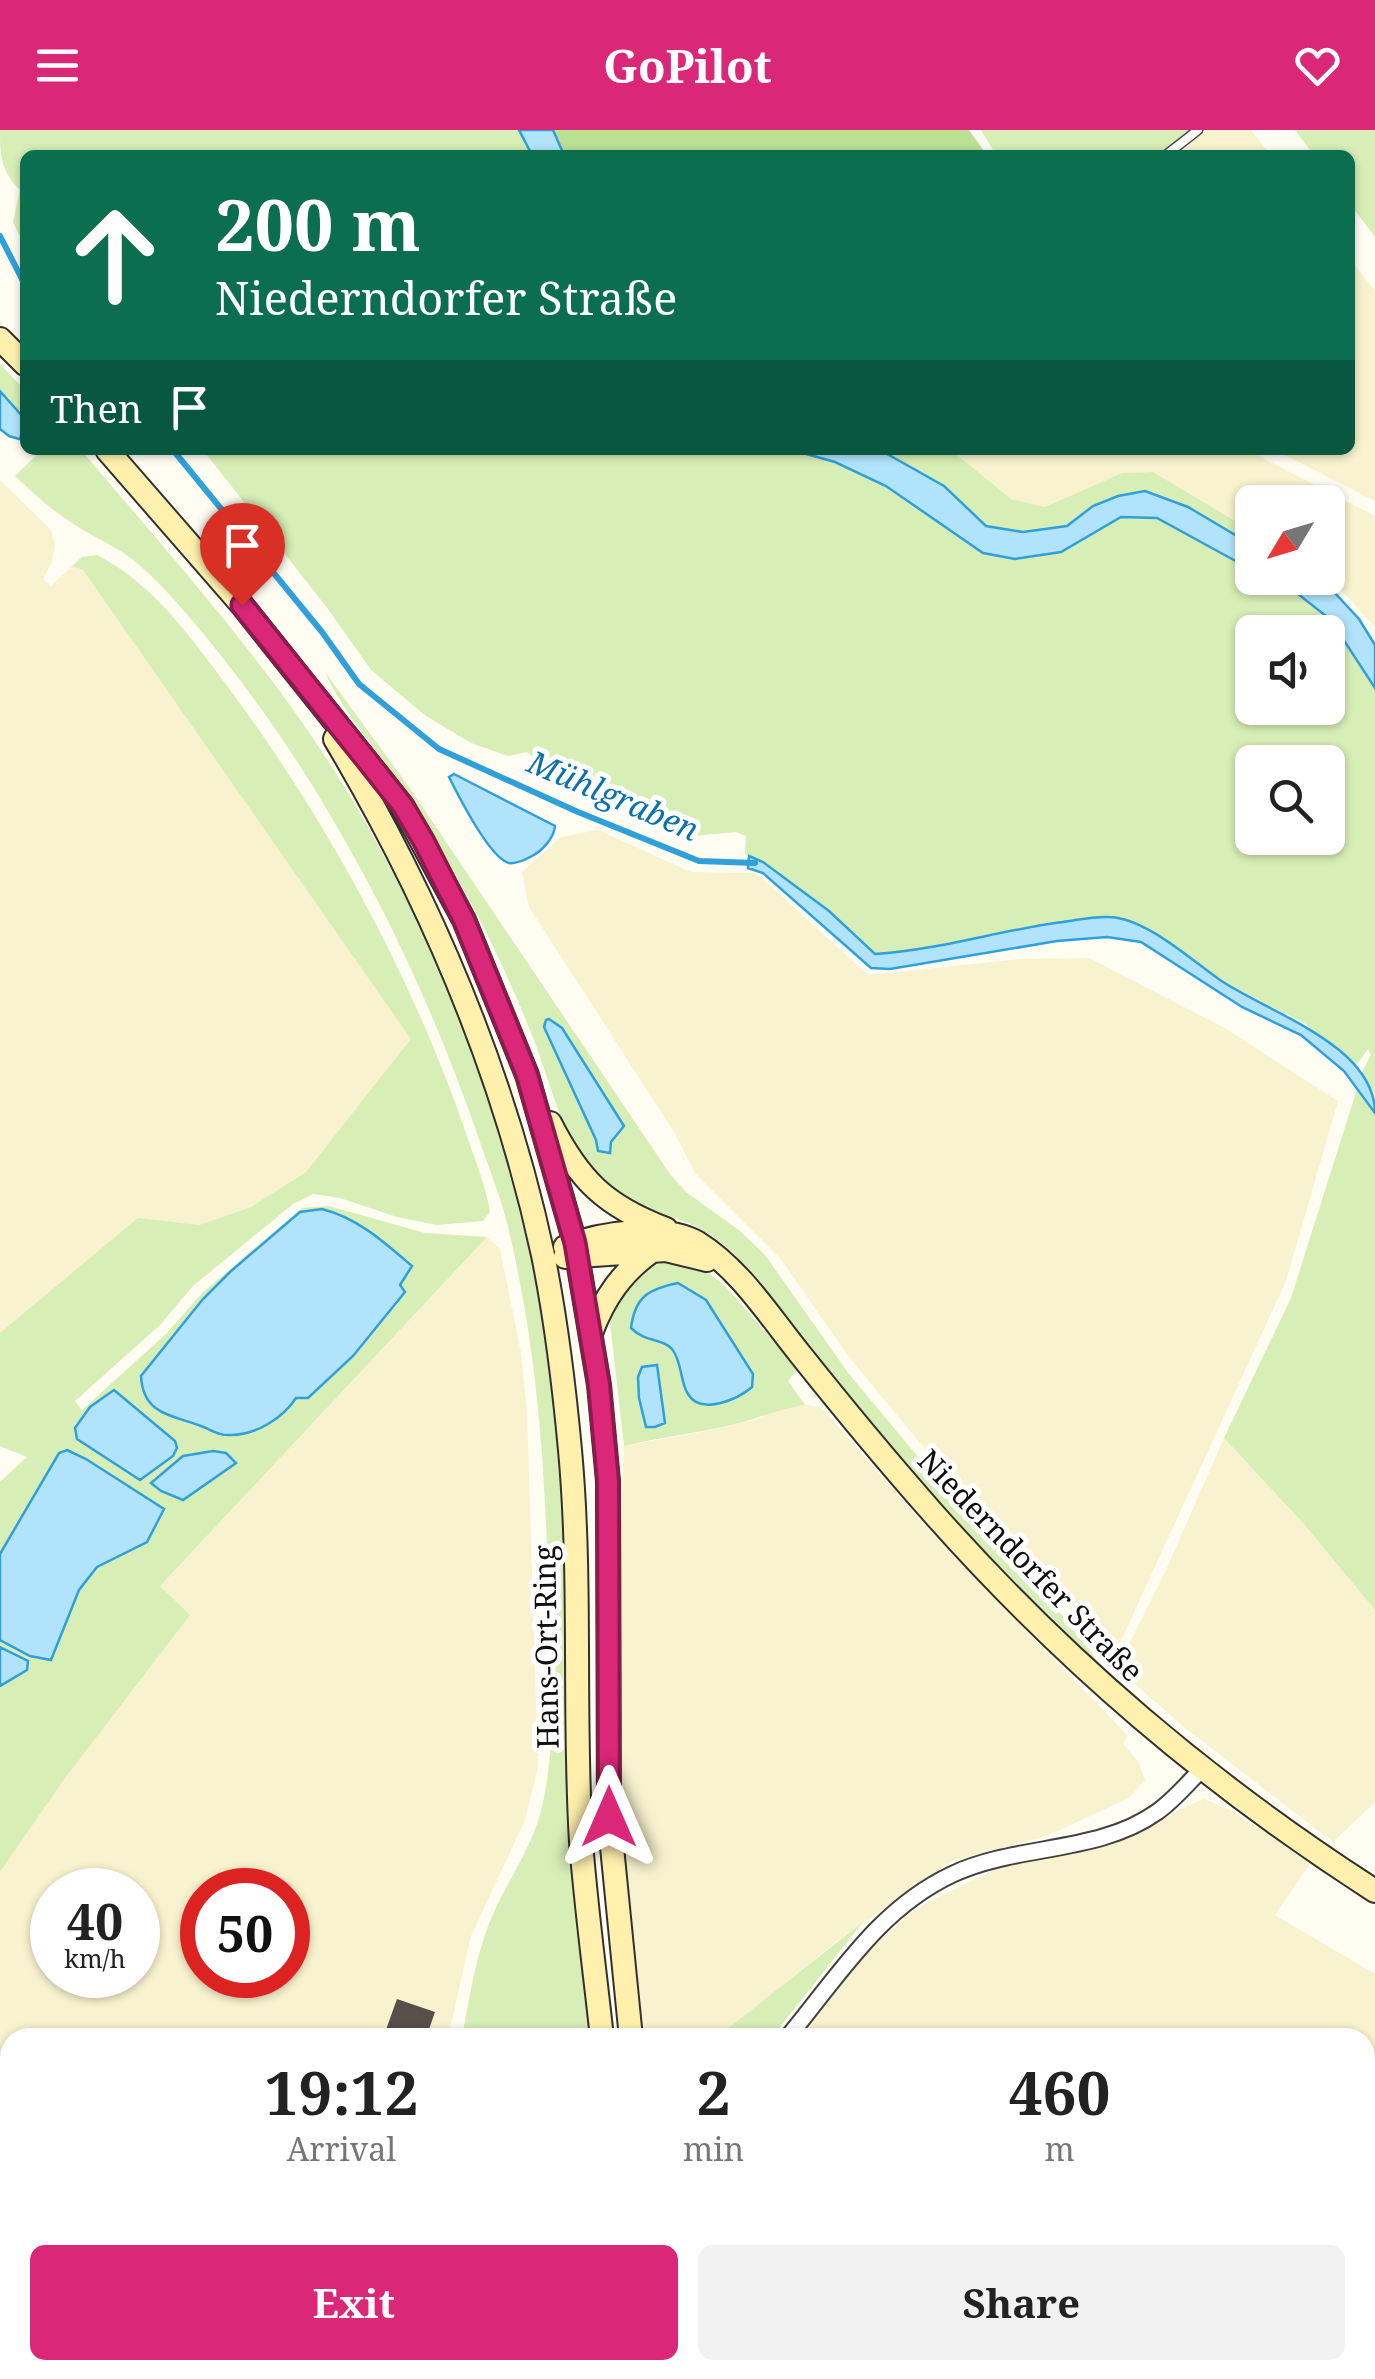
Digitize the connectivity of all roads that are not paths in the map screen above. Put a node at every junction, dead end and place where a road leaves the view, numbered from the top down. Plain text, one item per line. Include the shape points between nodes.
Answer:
1 (1198, 130) edge
2 (1172, 150) edge
3 (0, 339) edge
4 (20, 359) edge
5 (111, 455) edge
6 (298, 676) junction
7 (527, 1075) junction
8 (680, 1234) junction
9 (576, 1250) junction
10 (652, 1251) junction
11 (543, 1256) junction
12 (732, 1272) junction
13 (591, 1333) junction
14 (1200, 1770) junction
15 (1375, 1891) edge
16 (601, 2028) edge
17 (630, 2028) edge
18 (795, 2028) edge

1 - 2 lane
3 - 4 main road
5 - 6 main road
6 - 7 main road via 423,840 472,937
6 - 11 main road via 434,926 485,1058
7 - 8 main road, Niederndorfer Straße via 589,1184 626,1212
7 - 9 main road
8 - 9 main road via 638,1234
8 - 12 main road, Niederndorfer Straße
9 - 10 main road
9 - 11 main road
9 - 13 main road, Hans-Ort-Ring
10 - 12 main road via 697,1256
10 - 13 main road via 623,1275
11 - 16 main road, Hans-Ort-Ring via 570,1453 581,1841
12 - 14 main road, Niederndorfer Straße via 976,1562 1071,1658
13 - 17 main road, Hans-Ort-Ring via 608,1481 609,1817
14 - 15 main road, Niederndorfer Straße
14 - 18 street via 1156,1813 1133,1825 986,1862 914,1897 857,1949

